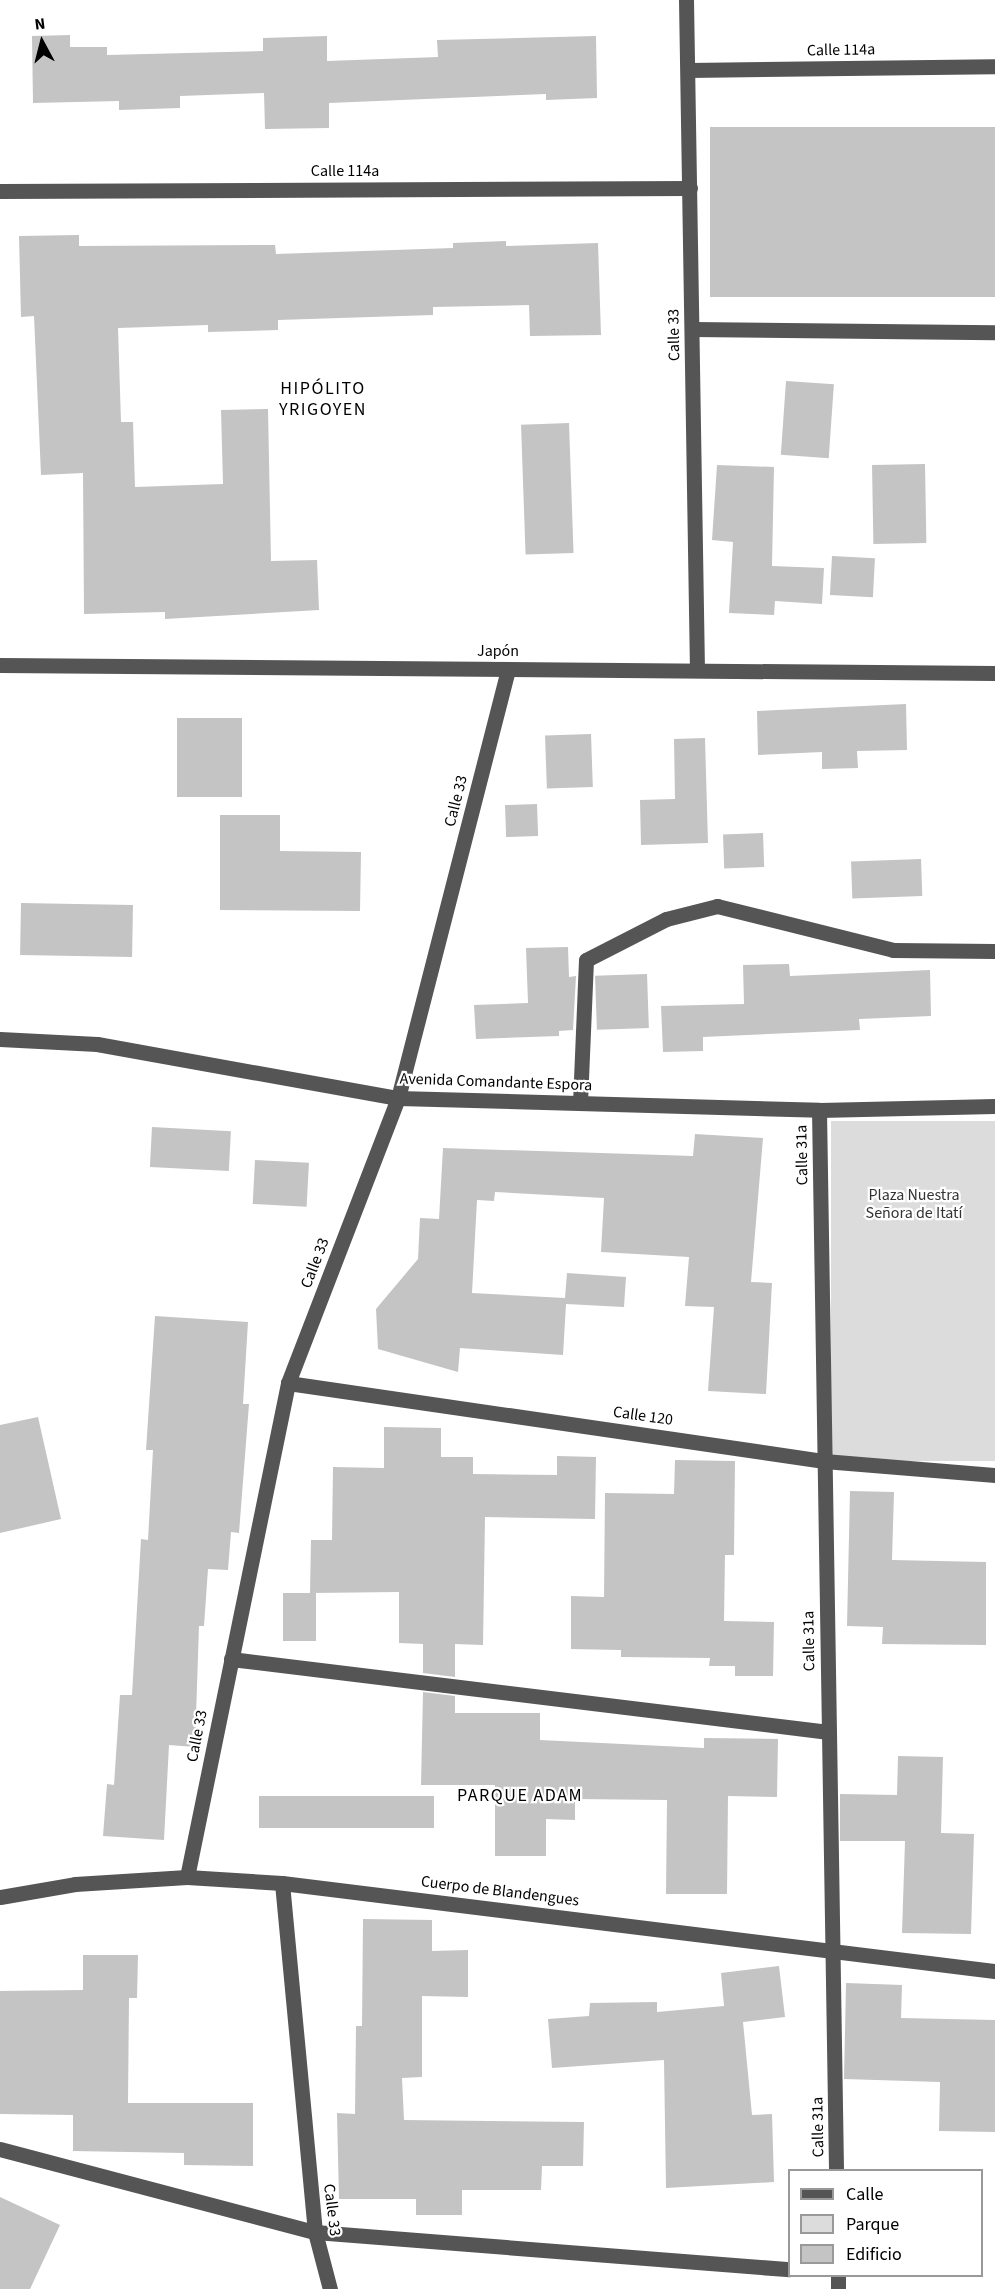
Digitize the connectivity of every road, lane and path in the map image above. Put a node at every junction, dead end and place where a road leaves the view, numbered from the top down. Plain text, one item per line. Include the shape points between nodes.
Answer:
1 (686, 0) edge
2 (995, 66) edge
3 (688, 70) junction
4 (690, 188) junction
5 (0, 190) edge
6 (692, 329) junction
7 (995, 332) edge
8 (0, 665) edge
9 (508, 669) junction
10 (697, 670) junction
11 (995, 673) edge
12 (995, 951) edge
13 (0, 1040) edge
14 (398, 1098) junction
15 (580, 1103) junction
16 (995, 1106) edge
17 (819, 1110) junction
18 (288, 1383) junction
19 (825, 1461) junction
20 (995, 1475) edge
21 (231, 1659) junction
22 (829, 1732) junction
23 (187, 1877) junction
24 (282, 1882) junction
25 (0, 1897) edge
26 (833, 1950) junction
27 (995, 1971) edge
28 (0, 2149) edge
29 (836, 2169) edge
30 (315, 2232) junction
31 (788, 2269) edge
32 (330, 2289) edge

1 - 3 street, Calle 33
2 - 3 street, Calle 114a
3 - 4 street, Calle 33
4 - 5 street, Calle 114a
4 - 6 street, Calle 33
6 - 7 street
6 - 10 street, Calle 33
8 - 9 street, Japón
9 - 10 street, Japón
9 - 14 street, Calle 33
10 - 11 street, Japón
12 - 15 street via 893,950 717,906 666,919 586,960
13 - 14 street, Avenida Comandante Espora via 97,1044
14 - 15 street, Avenida Comandante Espora
14 - 18 street, Calle 33
15 - 17 street, Avenida Comandante Espora
16 - 17 street, Avenida Comandante Espora
17 - 19 street, Calle 31a
18 - 19 street, Calle 120
18 - 21 street, Calle 33
19 - 20 street, Calle 120
19 - 22 street, Calle 31a
21 - 22 street
21 - 23 street, Calle 33
22 - 26 street, Calle 31a
23 - 24 street, Cuerpo de Blandengues
23 - 25 street, Cuerpo de Blandengues via 75,1884
24 - 26 street, Cuerpo de Blandengues
24 - 30 street, Calle 33
26 - 27 street, Cuerpo de Blandengues
26 - 29 street, Calle 31a
28 - 30 street
30 - 31 street
30 - 32 street, Calle 33

